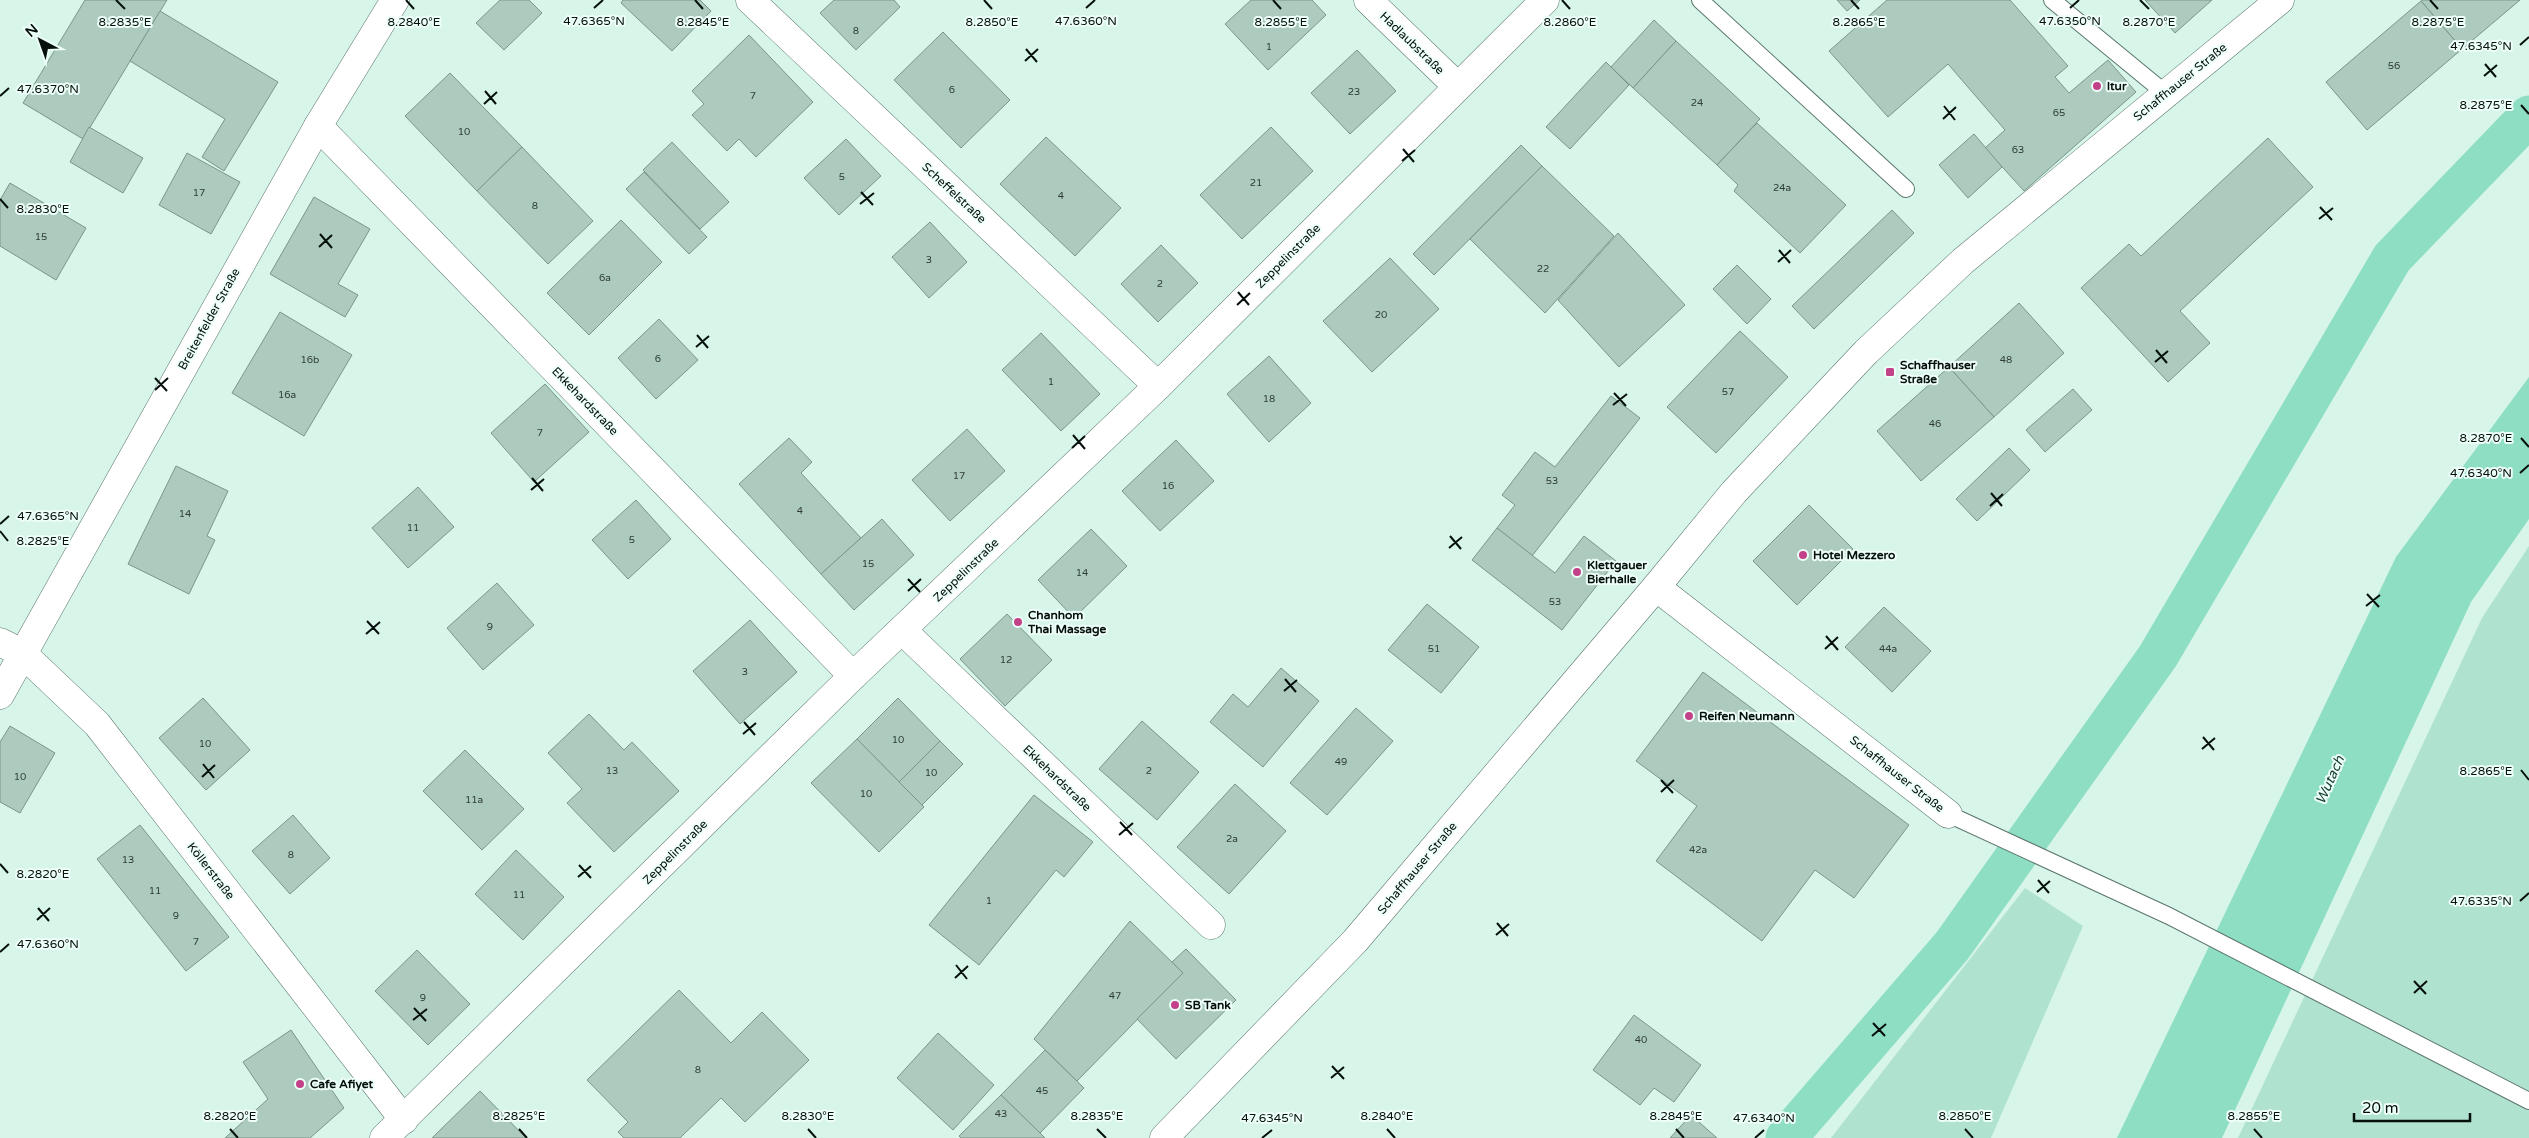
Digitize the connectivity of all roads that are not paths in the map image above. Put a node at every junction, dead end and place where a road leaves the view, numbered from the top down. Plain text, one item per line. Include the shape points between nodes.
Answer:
1 (395, 0) edge
2 (750, 0) edge
3 (1368, 0) edge
4 (1545, 0) edge
5 (1700, 0) edge
6 (2052, 0) edge
7 (2280, 0) edge
8 (1457, 86) junction
9 (2165, 93) junction
10 (318, 126) junction
11 (1906, 189) dead end
12 (1158, 386) junction
13 (1656, 587) junction
14 (903, 631) junction
15 (11, 648) edge
16 (853, 676) junction
17 (0, 694) edge
18 (1948, 814) joint
19 (1211, 925) dead end
20 (2529, 1101) edge
21 (404, 1120) junction
22 (384, 1138) edge
23 (1164, 1138) edge

1 - 10 street, Breitenfelder Straße
2 - 12 street, Scheffelstraße
3 - 8 street, Hadlaubstraße
4 - 8 street, Zeppelinstraße
5 - 11 lane
6 - 9 lane
7 - 9 street, Schaffhauser Straße
8 - 12 street, Zeppelinstraße
9 - 13 street, Schaffhauser Straße via 1963,261 1866,352 1734,492
10 - 15 street, Breitenfelder Straße
10 - 16 street, Ekkehardstraße
12 - 14 street, Zeppelinstraße
13 - 18 street, Schaffhauser Straße
13 - 23 street, Schaffhauser Straße via 1355,941
14 - 16 street, Zeppelinstraße
14 - 19 street, Ekkehardstraße
15 - 17 street, Breitenfelder Straße
15 - 21 street, Köllerstraße via 97,724
16 - 21 street, Zeppelinstraße
18 - 20 lane via 2169,916
21 - 22 street, Zeppelinstraße

